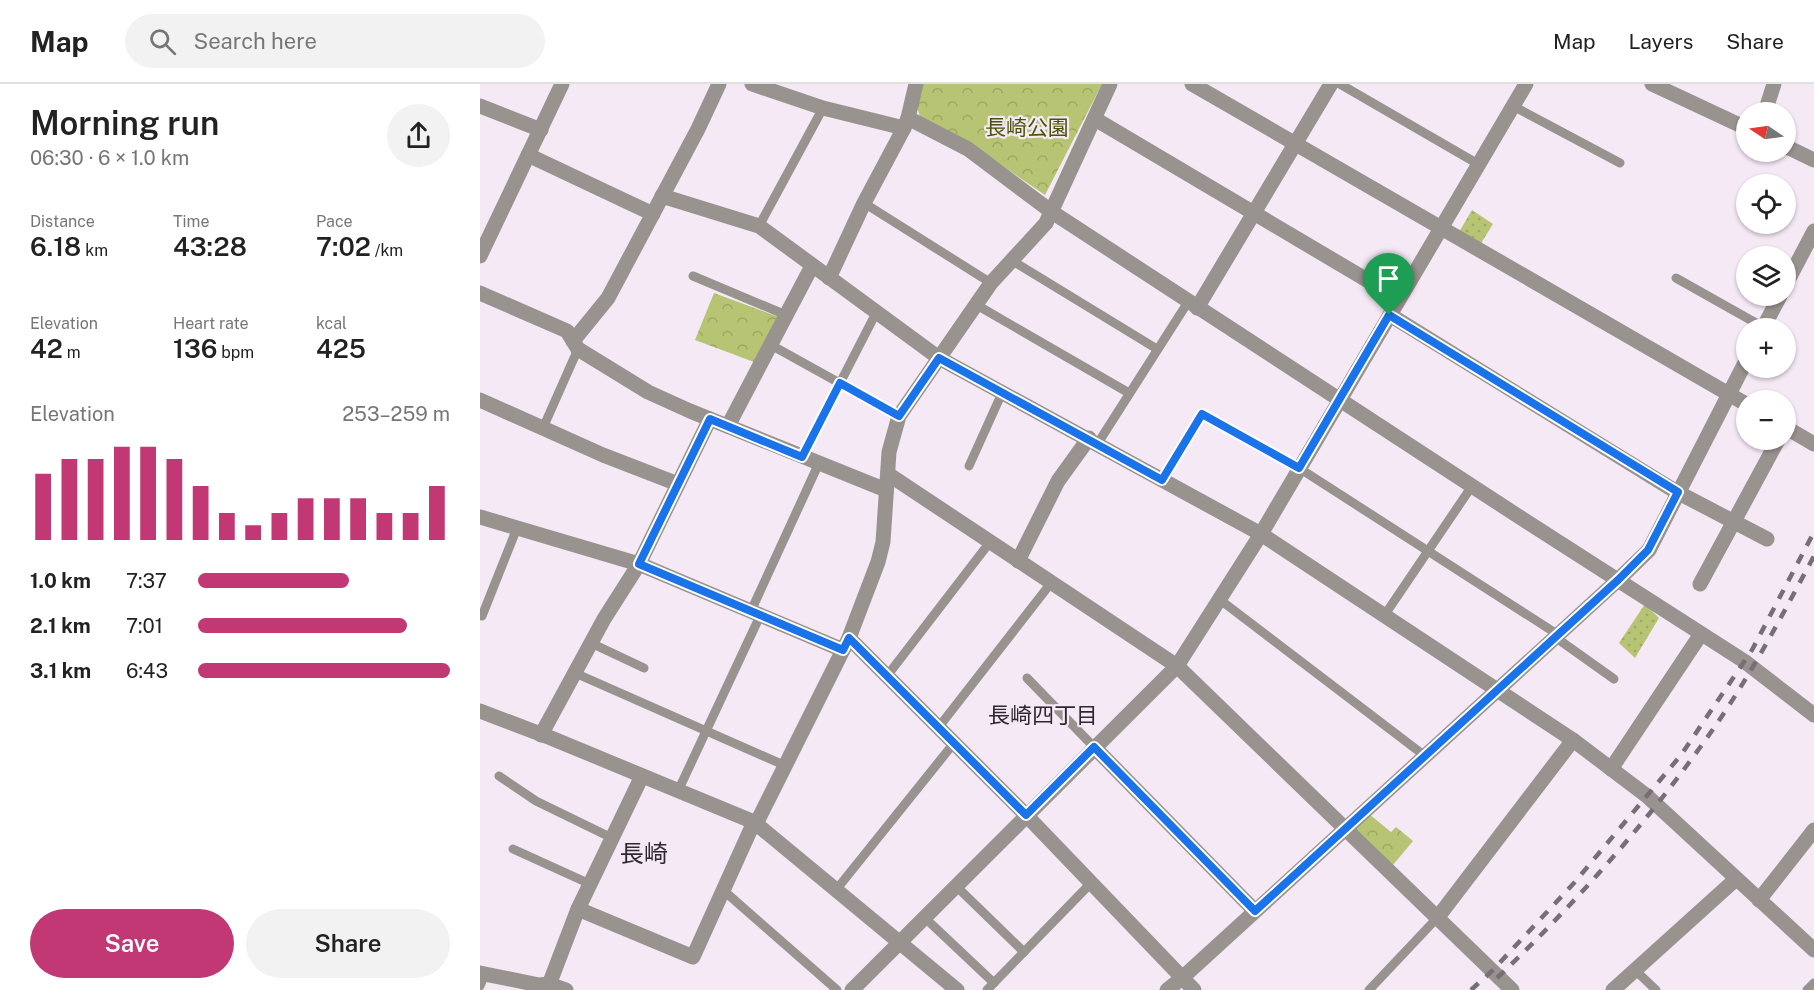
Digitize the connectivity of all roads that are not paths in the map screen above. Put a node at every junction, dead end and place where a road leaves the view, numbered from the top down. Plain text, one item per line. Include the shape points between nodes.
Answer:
1 (562, 84) edge
2 (719, 84) edge
3 (752, 84) edge
4 (916, 84) edge
5 (1110, 84) edge
6 (1192, 84) edge
7 (1331, 84) edge
8 (1340, 84) edge
9 (1526, 84) edge
10 (1652, 84) edge
11 (1774, 84) edge
12 (1768, 102) edge
13 (480, 106) edge
14 (1513, 106) junction
15 (823, 108) junction
16 (1095, 119) junction
17 (906, 123) junction
18 (1736, 123) edge
19 (540, 130) junction
20 (1295, 143) junction
21 (1796, 151) edge
22 (528, 155) junction
23 (1814, 160) edge
24 (1620, 163) dead end
25 (1478, 164) junction
26 (662, 196) junction
27 (864, 203) junction
28 (1052, 212) junction
29 (1253, 213) junction
30 (653, 214) junction
31 (759, 226) junction
32 (1441, 228) junction
33 (1814, 231) edge
34 (480, 256) edge
35 (1011, 260) junction
36 (1796, 265) edge
37 (812, 266) junction
38 (693, 276) dead end
39 (829, 278) junction
40 (1676, 278) dead end
41 (990, 283) junction
42 (480, 293) edge
43 (1399, 299) junction
44 (975, 304) junction
45 (1192, 305) junction
46 (876, 313) junction
47 (786, 315) junction
48 (1389, 315) junction
49 (1746, 318) edge
50 (575, 345) junction
51 (771, 345) junction
52 (1157, 349) junction
53 (939, 358) junction
54 (1737, 378) edge
55 (840, 383) junction
56 (1002, 393) junction
57 (1130, 393) junction
58 (1729, 394) junction
59 (1736, 398) edge
60 (480, 400) edge
61 (1340, 400) junction
62 (899, 416) junction
63 (710, 419) junction
64 (728, 426) junction
65 (543, 428) junction
66 (1796, 433) edge
67 (1093, 441) junction
68 (1814, 444) edge
69 (1773, 450) edge
70 (802, 457) junction
71 (819, 463) junction
72 (969, 466) dead end
73 (1299, 468) junction
74 (888, 474) junction
75 (1162, 480) junction
76 (678, 484) junction
77 (1472, 486) junction
78 (886, 490) junction
79 (1678, 492) junction
80 (480, 517) edge
81 (1734, 522) junction
82 (517, 528) junction
83 (1261, 534) junction
84 (1767, 539) dead end
85 (990, 542) junction
86 (1428, 552) junction
87 (1018, 561) junction
88 (639, 564) junction
89 (1618, 580) junction
90 (1051, 583) junction
91 (1700, 584) dead end
92 (1219, 599) junction
93 (755, 613) junction
94 (482, 616) dead end
95 (1384, 616) junction
96 (1701, 634) junction
97 (1556, 636) junction
98 (591, 643) junction
99 (846, 644) junction
100 (1177, 666) junction
101 (644, 668) dead end
102 (575, 673) junction
103 (887, 676) junction
104 (1027, 678) dead end
105 (1614, 679) dead end
106 (1497, 690) junction
107 (480, 711) edge
108 (1814, 715) edge
109 (938, 728) junction
110 (706, 731) junction
111 (542, 735) junction
112 (1573, 740) junction
113 (954, 743) junction
114 (1094, 747) junction
115 (1425, 756) junction
116 (786, 766) junction
117 (1611, 769) junction
118 (498, 776) dead end
119 (642, 776) junction
120 (678, 791) junction
121 (1026, 815) junction
122 (755, 823) junction
123 (1345, 829) junction
124 (1814, 830) edge
125 (612, 838) junction
126 (513, 849) dead end
127 (1736, 879) junction
128 (590, 884) junction
129 (1091, 884) junction
130 (956, 886) junction
131 (723, 890) junction
132 (836, 890) junction
133 (1758, 900) junction
134 (578, 909) junction
135 (1255, 911) junction
136 (924, 917) junction
137 (1438, 917) junction
138 (900, 942) junction
139 (1814, 950) edge
140 (1024, 952) junction
141 (1635, 970) junction
142 (482, 977) edge
143 (1182, 978) junction
144 (1814, 983) edge
145 (990, 986) edge
146 (548, 987) edge
147 (566, 990) edge
148 (837, 990) edge
149 (852, 990) edge
150 (957, 990) edge
151 (1167, 990) edge
152 (1194, 990) edge
153 (1369, 990) edge
154 (1512, 990) edge
155 (1613, 990) edge
156 (1656, 990) edge
157 (1807, 990) edge

1 - 19 street
2 - 26 street
3 - 15 street
4 - 17 street
5 - 16 street
6 - 20 street
7 - 20 street
8 - 25 lane
9 - 14 street
10 - 18 street
11 - 12 street
13 - 19 street
14 - 24 lane
14 - 25 street
15 - 17 street
15 - 31 lane
16 - 28 street
16 - 29 street
17 - 27 street
17 - 28 street via 968,149
19 - 22 street
20 - 29 street
20 - 32 street
21 - 23 street
22 - 30 street
22 - 34 street
25 - 32 street
26 - 30 street
26 - 31 street
27 - 39 street
27 - 41 lane
28 - 35 street via 1047,223
28 - 45 street
29 - 43 street
29 - 45 street
30 - 50 street via 608,297
31 - 37 street
32 - 43 street
32 - 58 street
33 - 36 street
35 - 41 street
35 - 52 lane
37 - 39 street
37 - 47 street
38 - 47 lane
39 - 46 street
40 - 49 lane
41 - 44 street
42 - 50 street via 567,331
43 - 48 street
44 - 53 street
44 - 57 lane
45 - 52 lane
45 - 61 street
46 - 53 street
46 - 55 lane
47 - 51 street
48 - 61 street
48 - 79 street
50 - 63 street via 648,392
50 - 65 lane
51 - 55 lane
51 - 64 street
52 - 57 lane
53 - 56 street
53 - 62 street
54 - 58 street
55 - 62 lane
55 - 70 lane
56 - 67 street
56 - 72 lane
57 - 67 lane
58 - 59 street
58 - 79 street
60 - 65 street
61 - 73 street
61 - 77 street
62 - 74 street via 889,452
63 - 64 street
63 - 76 street
64 - 70 street
65 - 76 street
66 - 68 street
67 - 75 street
67 - 87 street via 1058,481
69 - 81 street
70 - 71 street
71 - 78 street
71 - 93 lane
73 - 75 lane via 1202,414
73 - 83 street
73 - 86 lane
74 - 78 street
74 - 85 street
75 - 83 street
76 - 88 street
77 - 86 lane
77 - 89 street
78 - 99 street via 883,542
79 - 81 street
79 - 89 street via 1648,550
80 - 82 street
81 - 84 street
81 - 91 street
82 - 88 street
82 - 94 lane
83 - 92 street
83 - 95 street
85 - 87 street
85 - 103 lane
86 - 95 lane
86 - 97 lane
87 - 90 street
88 - 93 street
88 - 98 street
89 - 96 street
89 - 97 street
90 - 100 street
90 - 109 lane
92 - 100 street
92 - 115 lane
93 - 99 street
93 - 110 lane
95 - 106 street
96 - 108 street via 1761,672
96 - 117 street
97 - 105 lane
97 - 106 street
98 - 101 lane
98 - 102 street
99 - 103 street
99 - 116 street
100 - 114 street
100 - 123 street
102 - 110 lane
102 - 111 street
103 - 109 street
104 - 114 lane
106 - 112 street
106 - 115 street
107 - 111 street
109 - 113 street
110 - 116 lane
110 - 120 lane
111 - 119 street
112 - 117 street
112 - 137 street
113 - 121 street
113 - 132 lane
114 - 121 street
114 - 135 street
115 - 123 street
116 - 122 street
117 - 127 street via 1647,796
118 - 125 lane via 536,801
119 - 120 street
119 - 125 street
120 - 122 street
121 - 129 street
121 - 130 street
122 - 131 street
122 - 132 street
123 - 135 street
123 - 137 street
124 - 133 street
125 - 128 street
126 - 128 lane
127 - 133 street
127 - 141 street
128 - 134 street
129 - 140 lane
129 - 143 street
130 - 136 street
130 - 140 lane
131 - 134 street via 693,957
131 - 148 lane
132 - 138 street
133 - 139 street
134 - 146 street
135 - 143 street
136 - 138 street
136 - 145 lane
137 - 153 lane
137 - 154 street
138 - 149 street
138 - 150 street
140 - 145 lane
141 - 155 street
141 - 156 lane
142 - 146 street
143 - 151 street
143 - 152 street
144 - 157 lane
146 - 147 street

